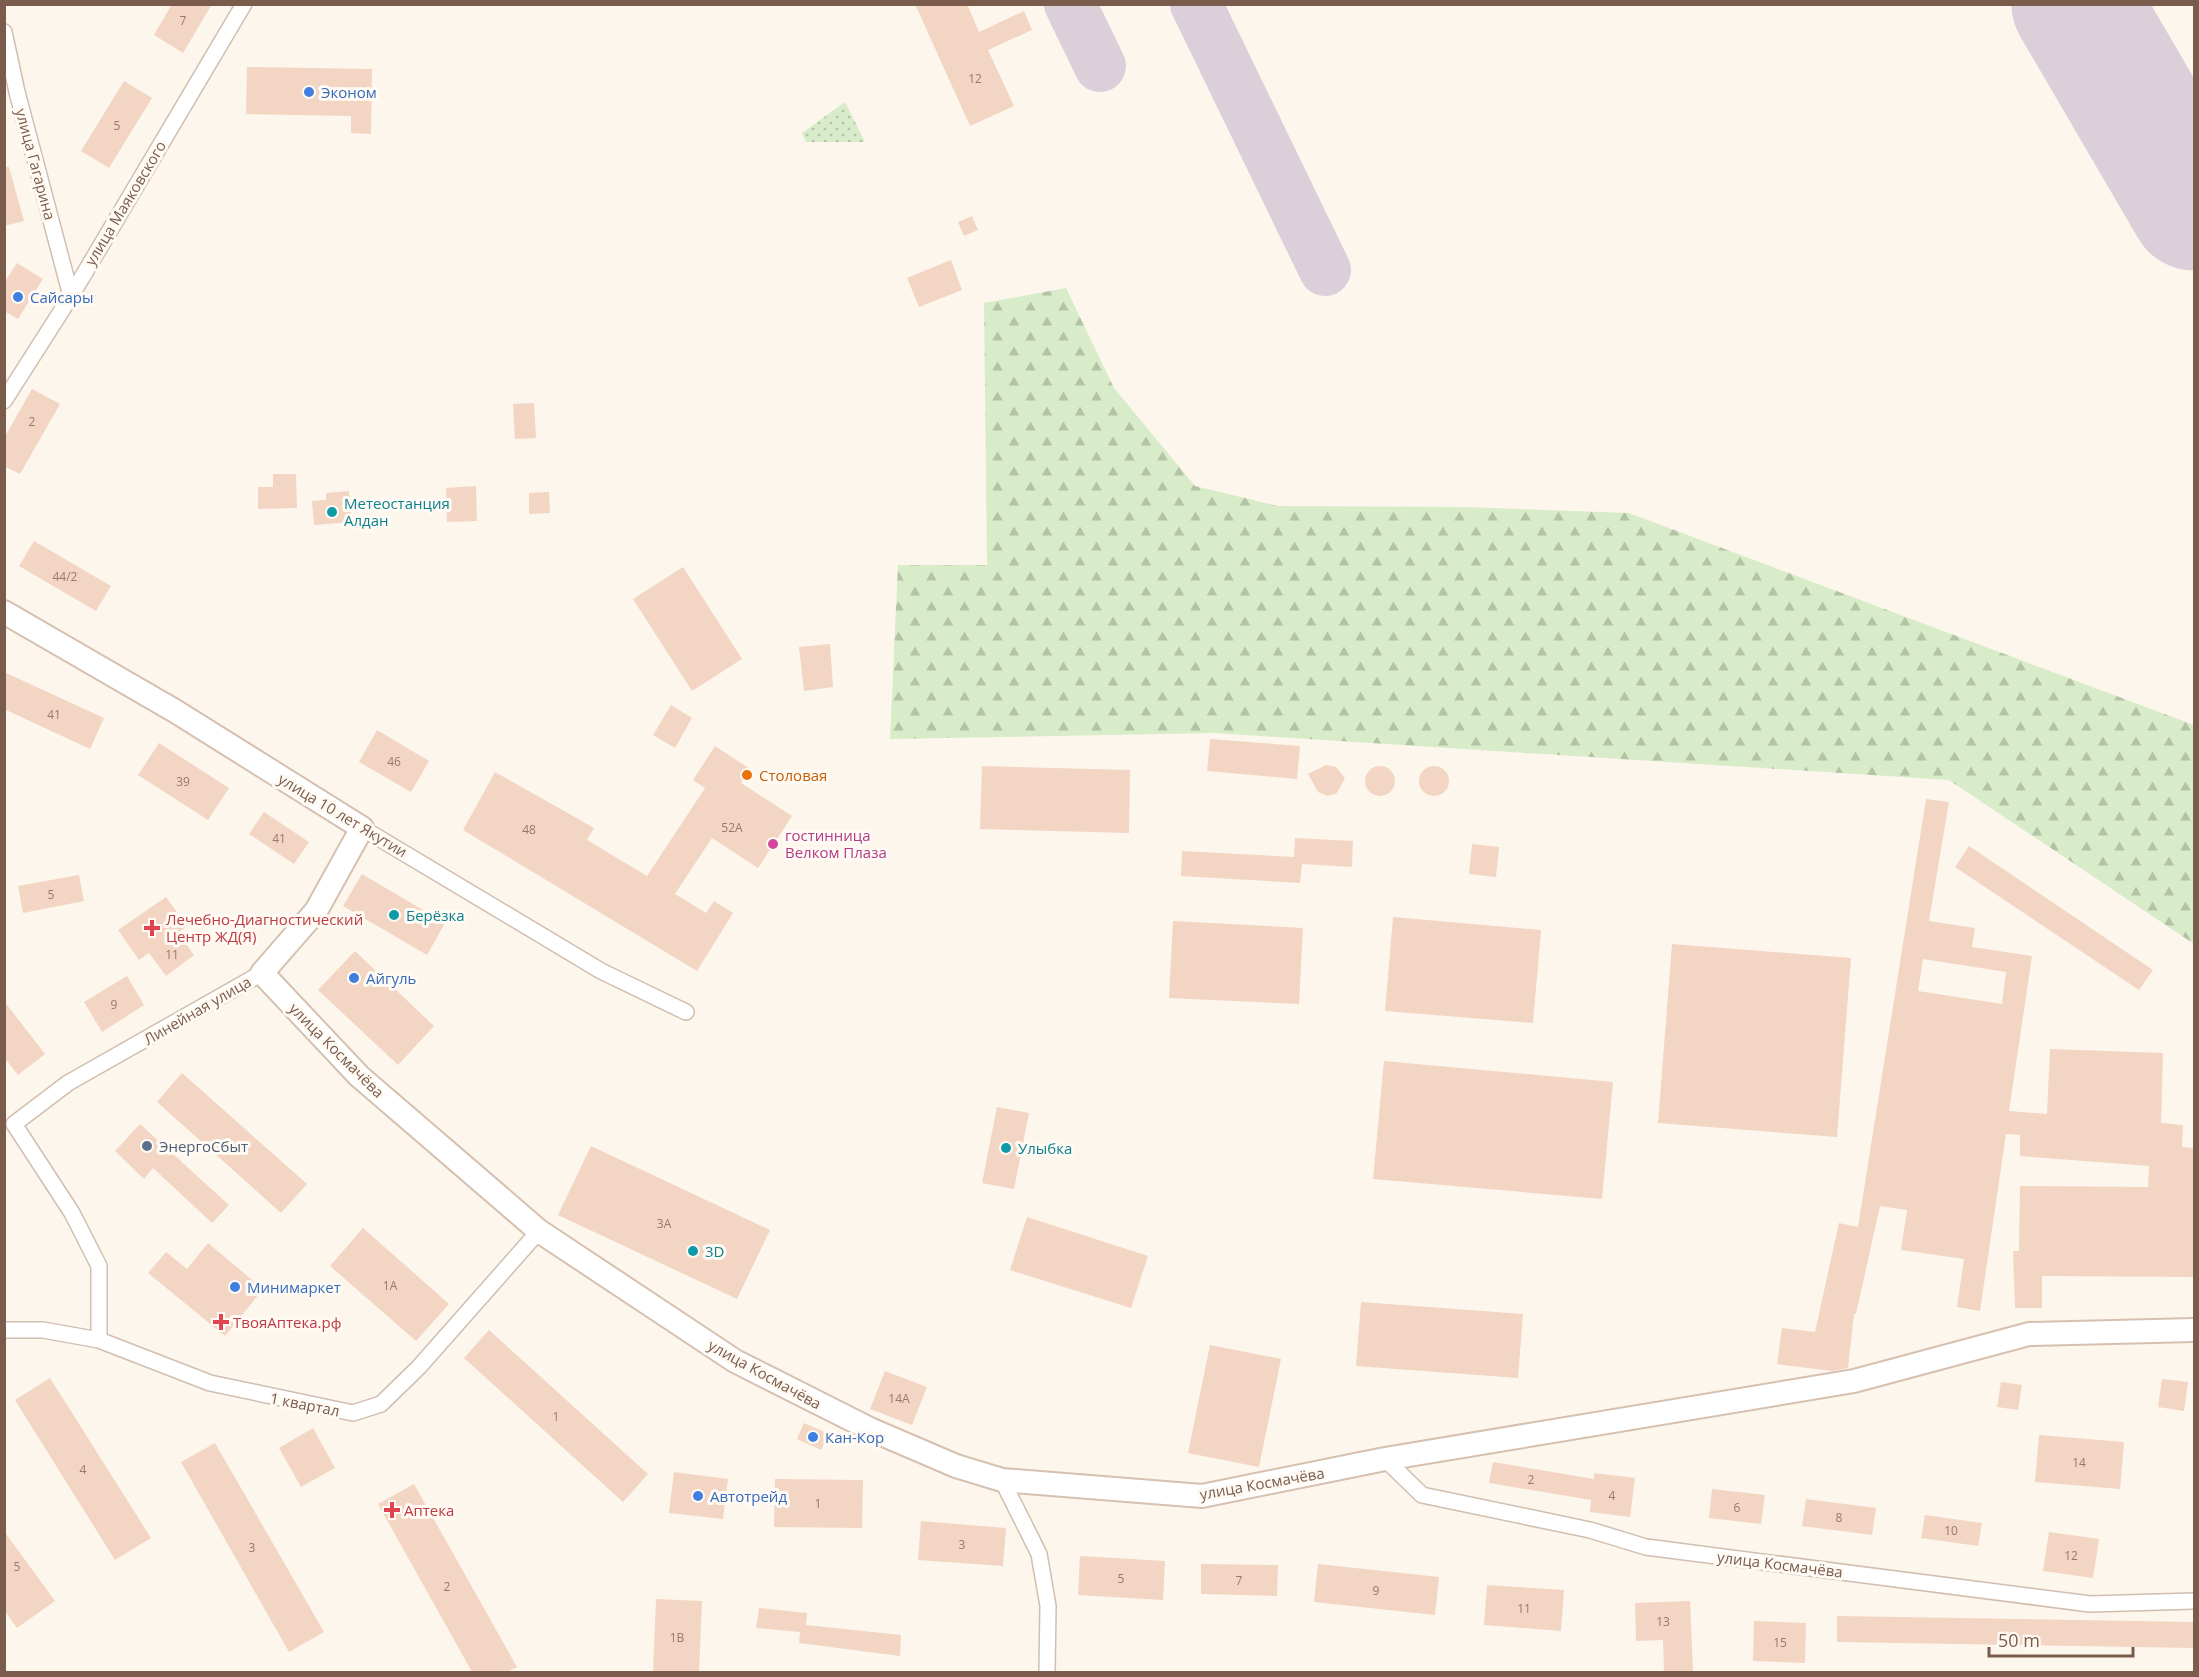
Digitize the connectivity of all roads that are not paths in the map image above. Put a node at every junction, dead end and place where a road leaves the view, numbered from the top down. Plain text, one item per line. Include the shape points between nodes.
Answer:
1 (244, 4) edge
2 (4, 32) edge
3 (71, 296) junction
4 (4, 401) edge
5 (4, 612) edge
6 (362, 828) junction
7 (262, 973) junction
8 (686, 1012) dead end
9 (539, 1232) junction
10 (4, 1330) edge
11 (2194, 1330) edge
12 (99, 1340) junction
13 (1385, 1459) junction
14 (1002, 1480) junction
15 (2194, 1601) edge
16 (1047, 1672) edge

1 - 3 street, улица Маяковского
2 - 3 street, улица Гагарина
3 - 4 street, улица Маяковского
5 - 6 main road, улица 10 лет Якутии via 175,711
6 - 7 main road, Линейная улица via 316,911
6 - 8 street, улица 10 лет Якутии via 602,971
7 - 9 main road, улица Космачёва via 358,1076
7 - 12 street, Линейная улица via 68,1083 14,1124 72,1213 99,1266
9 - 12 street, 1 квартал via 381,1404 353,1413 210,1383
9 - 14 main road, улица Космачёва via 735,1361 872,1430 956,1466
10 - 12 street, 1 квартал via 43,1330
11 - 13 main road, улица Космачёва via 2030,1334 1854,1381
13 - 14 main road, улица Космачёва via 1202,1496
13 - 15 street, улица Космачёва via 1422,1495 1590,1530 1646,1547 2090,1604
14 - 16 street via 1039,1554 1048,1606

